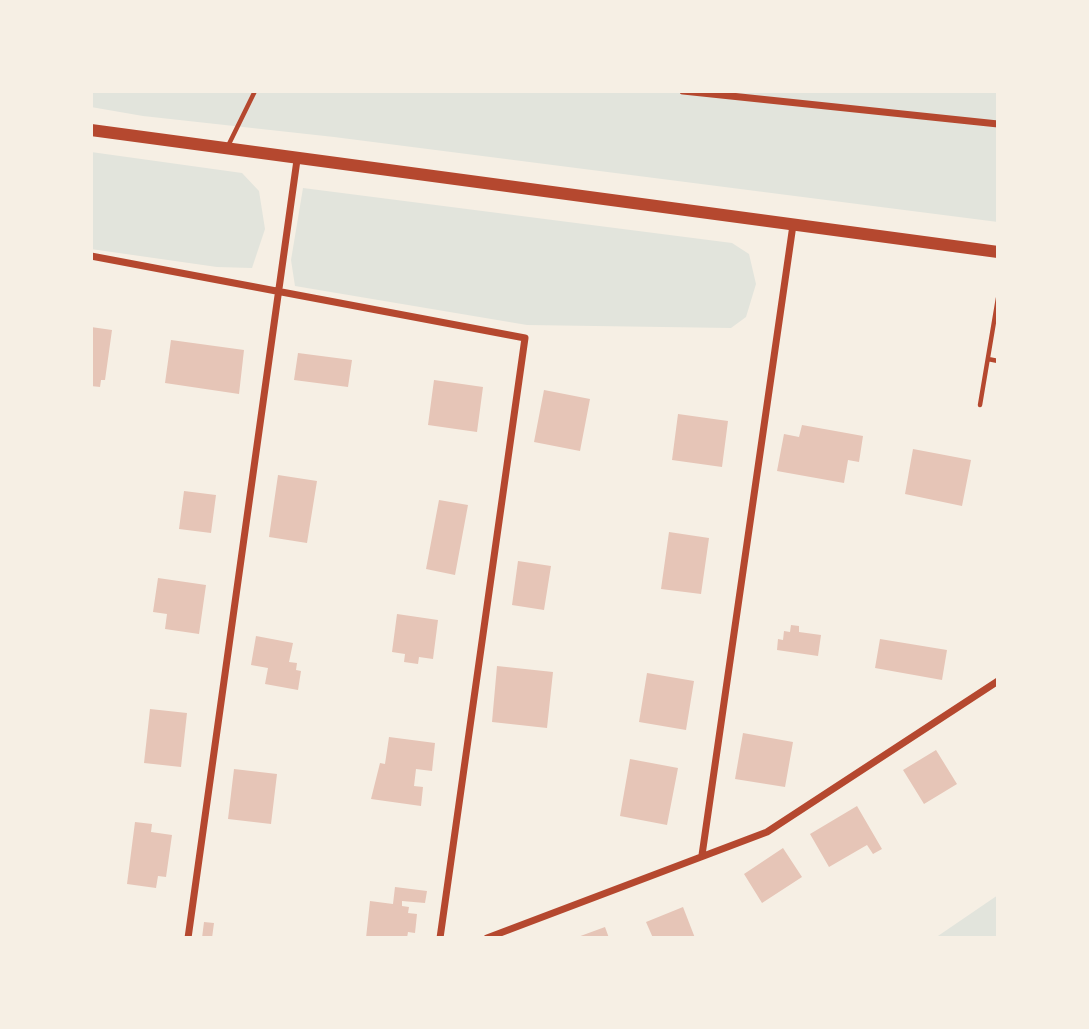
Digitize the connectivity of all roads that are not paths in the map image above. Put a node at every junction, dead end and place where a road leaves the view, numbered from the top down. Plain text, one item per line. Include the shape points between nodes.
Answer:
1 (255, 91) edge
2 (683, 91) edge
3 (998, 124) edge
4 (91, 130) edge
5 (227, 148) junction
6 (297, 160) junction
7 (793, 225) junction
8 (998, 251) edge
9 (91, 256) edge
10 (276, 291) junction
11 (998, 298) edge
12 (988, 359) junction
13 (998, 361) edge
14 (980, 405) dead end
15 (998, 681) edge
16 (702, 855) junction
17 (188, 938) edge
18 (440, 938) edge
19 (487, 938) edge

1 - 5 lane
2 - 3 street
4 - 5 street
5 - 6 street
6 - 7 street
6 - 10 street
7 - 8 street
7 - 16 street
9 - 10 street
10 - 17 street
10 - 18 street via 525,338
11 - 12 lane
12 - 13 lane
12 - 14 lane
15 - 16 street via 767,832
16 - 19 street

